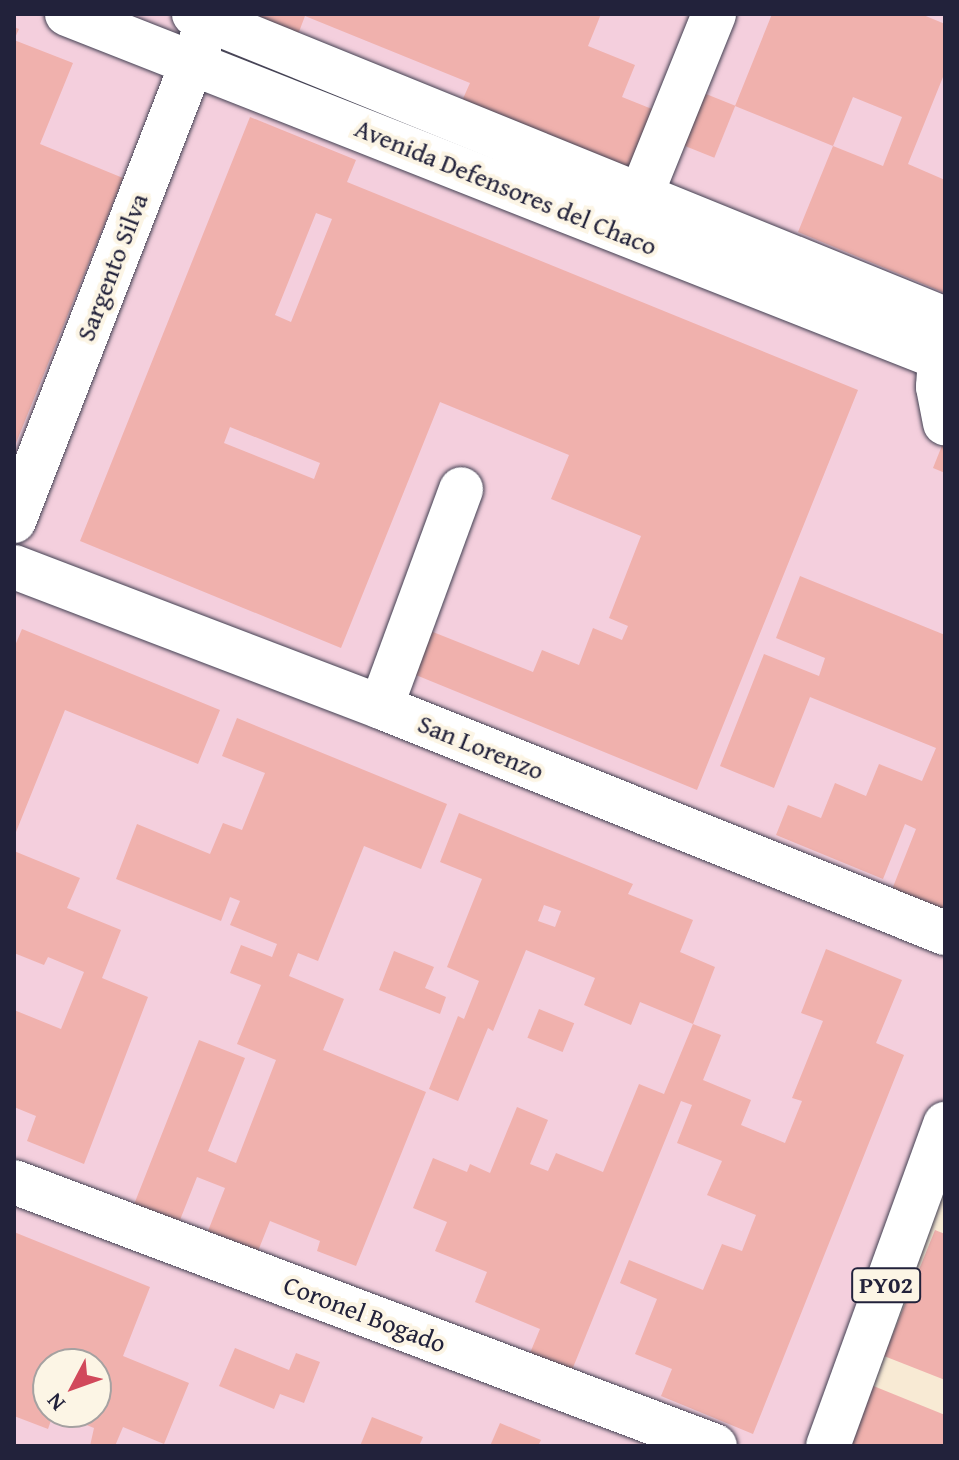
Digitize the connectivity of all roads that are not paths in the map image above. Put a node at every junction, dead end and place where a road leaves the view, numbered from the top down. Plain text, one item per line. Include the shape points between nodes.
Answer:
1 (67, 14) edge
2 (714, 14) edge
3 (205, 16) edge
4 (191, 62) junction
5 (641, 195) junction
6 (943, 346) edge
7 (945, 423) edge
8 (461, 489) dead end
9 (14, 521) edge
10 (14, 567) edge
11 (381, 707) junction
12 (945, 933) edge
13 (945, 1124) edge
14 (14, 1182) edge
15 (715, 1446) edge
16 (828, 1446) edge

1 - 4 main road, Avenida Defensores del Chaco
2 - 5 main road
3 - 4 main road, Sargento Silva
3 - 5 main road, Avenida Defensores del Chaco
4 - 6 main road, Avenida Defensores del Chaco
4 - 9 main road, Sargento Silva
5 - 6 main road, Avenida Defensores del Chaco
6 - 7 main road via 938,387
8 - 11 main road
10 - 11 main road, San Lorenzo
11 - 12 main road, San Lorenzo
13 - 16 main road, PY02
14 - 15 main road, Coronel Bogado

